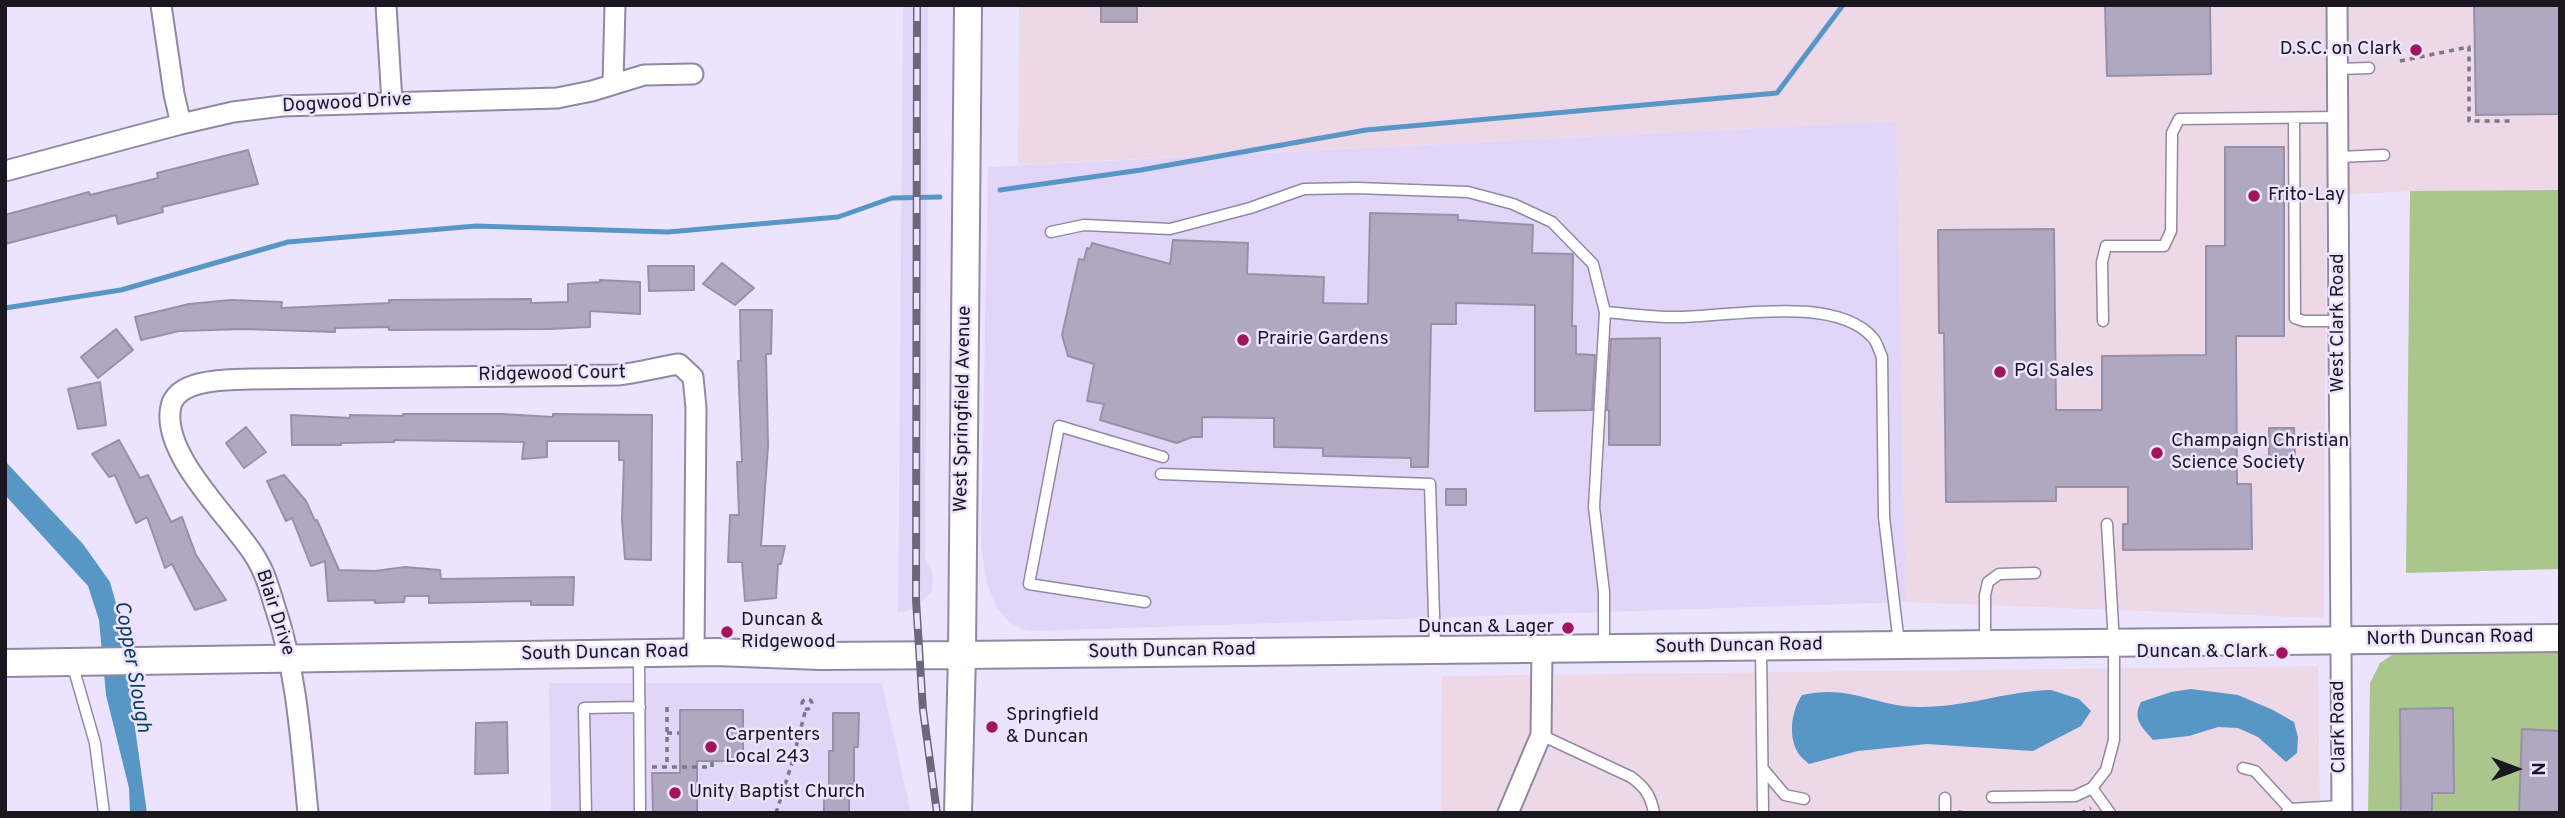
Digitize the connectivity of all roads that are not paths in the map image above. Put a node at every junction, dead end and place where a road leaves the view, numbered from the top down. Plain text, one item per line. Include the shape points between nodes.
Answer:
1 (161, 5) edge
2 (386, 5) edge
3 (615, 5) edge
4 (968, 5) edge
5 (2337, 5) edge
6 (2369, 68) dead end
7 (2339, 69) junction
8 (693, 74) dead end
9 (613, 85) junction
10 (392, 102) junction
11 (2339, 117) junction
12 (2294, 118) junction
13 (181, 124) junction
14 (2384, 155) dead end
15 (2339, 157) junction
16 (5, 171) edge
17 (1051, 232) dead end
18 (1605, 312) junction
19 (2103, 321) dead end
20 (2339, 321) junction
21 (175, 397) joint
22 (1163, 457) dead end
23 (1161, 474) dead end
24 (2108, 524) dead end
25 (2035, 573) dead end
26 (1145, 602) dead end
27 (2560, 638) edge
28 (2339, 641) junction
29 (2114, 643) junction
30 (1985, 644) junction
31 (1899, 645) junction
32 (1761, 646) junction
33 (1604, 648) junction
34 (1542, 649) junction
35 (1435, 650) junction
36 (694, 653) junction
37 (639, 655) junction
38 (962, 655) junction
39 (289, 657) junction
40 (72, 662) junction
41 (5, 663) edge
42 (640, 707) junction
43 (1541, 735) junction
44 (2243, 768) dead end
45 (1763, 769) junction
46 (2092, 788) junction
47 (1992, 797) dead end
48 (1945, 798) dead end
49 (1804, 799) dead end
50 (2342, 809) edge
51 (2288, 811) edge
52 (104, 813) edge
53 (308, 813) edge
54 (586, 813) edge
55 (640, 813) edge
56 (958, 813) edge
57 (1508, 813) edge
58 (1654, 813) edge
59 (1763, 813) edge
60 (1945, 813) edge
61 (2110, 813) edge

1 - 13 street
2 - 10 street
3 - 9 street
4 - 38 main road, West Springfield Avenue
5 - 7 street, West Clark Road
6 - 7 lane
7 - 11 street, West Clark Road
8 - 9 street, Dogwood Drive via 644,75
9 - 10 street, Dogwood Drive via 557,98
10 - 13 street, Dogwood Drive via 282,106
11 - 12 lane
11 - 15 street, West Clark Road
12 - 19 lane via 2179,119 2172,133 2171,231 2164,246 2106,246
12 - 20 lane via 2295,318
13 - 16 street, Dogwood Drive
14 - 15 lane
15 - 20 street, West Clark Road
17 - 18 lane via 1084,225 1170,229 1304,189 1468,192 1513,204 1552,222 1594,264
18 - 31 lane via 1678,317 1819,314 1856,323 1875,339 1882,357 1885,517
18 - 33 lane via 1594,507 1604,592
20 - 28 street, West Clark Road
21 - 36 street, Ridgewood Court via 191,386 214,381 618,375 679,364 693,377 696,408
21 - 39 street, Blair Drive via 170,412 179,451 264,573
22 - 26 lane via 1059,426 1029,584
23 - 35 lane via 1430,484
24 - 29 lane
25 - 30 lane via 1999,574 1988,582
27 - 28 main road, North Duncan Road
28 - 29 main road, South Duncan Road
28 - 50 street, Clark Road
29 - 30 main road, South Duncan Road
29 - 46 lane via 2114,740 2106,769
30 - 31 main road, South Duncan Road
31 - 32 main road, South Duncan Road
32 - 33 main road, South Duncan Road
32 - 45 lane
33 - 34 main road, South Duncan Road
34 - 35 main road, South Duncan Road
34 - 43 street
35 - 38 main road, South Duncan Road
36 - 37 main road, South Duncan Road
36 - 38 main road, South Duncan Road
37 - 39 main road, South Duncan Road
37 - 42 lane
38 - 56 main road, West Springfield Avenue
39 - 40 main road, South Duncan Road
39 - 53 street, Blair Drive
40 - 41 main road, South Duncan Road
40 - 52 lane via 94,743
42 - 54 lane via 584,708
42 - 55 lane
43 - 57 street
43 - 58 lane via 1643,785
44 - 51 lane via 2255,771
45 - 49 lane via 1785,795
45 - 59 lane
46 - 47 lane via 2076,796
46 - 61 lane
48 - 60 lane
50 - 51 lane

